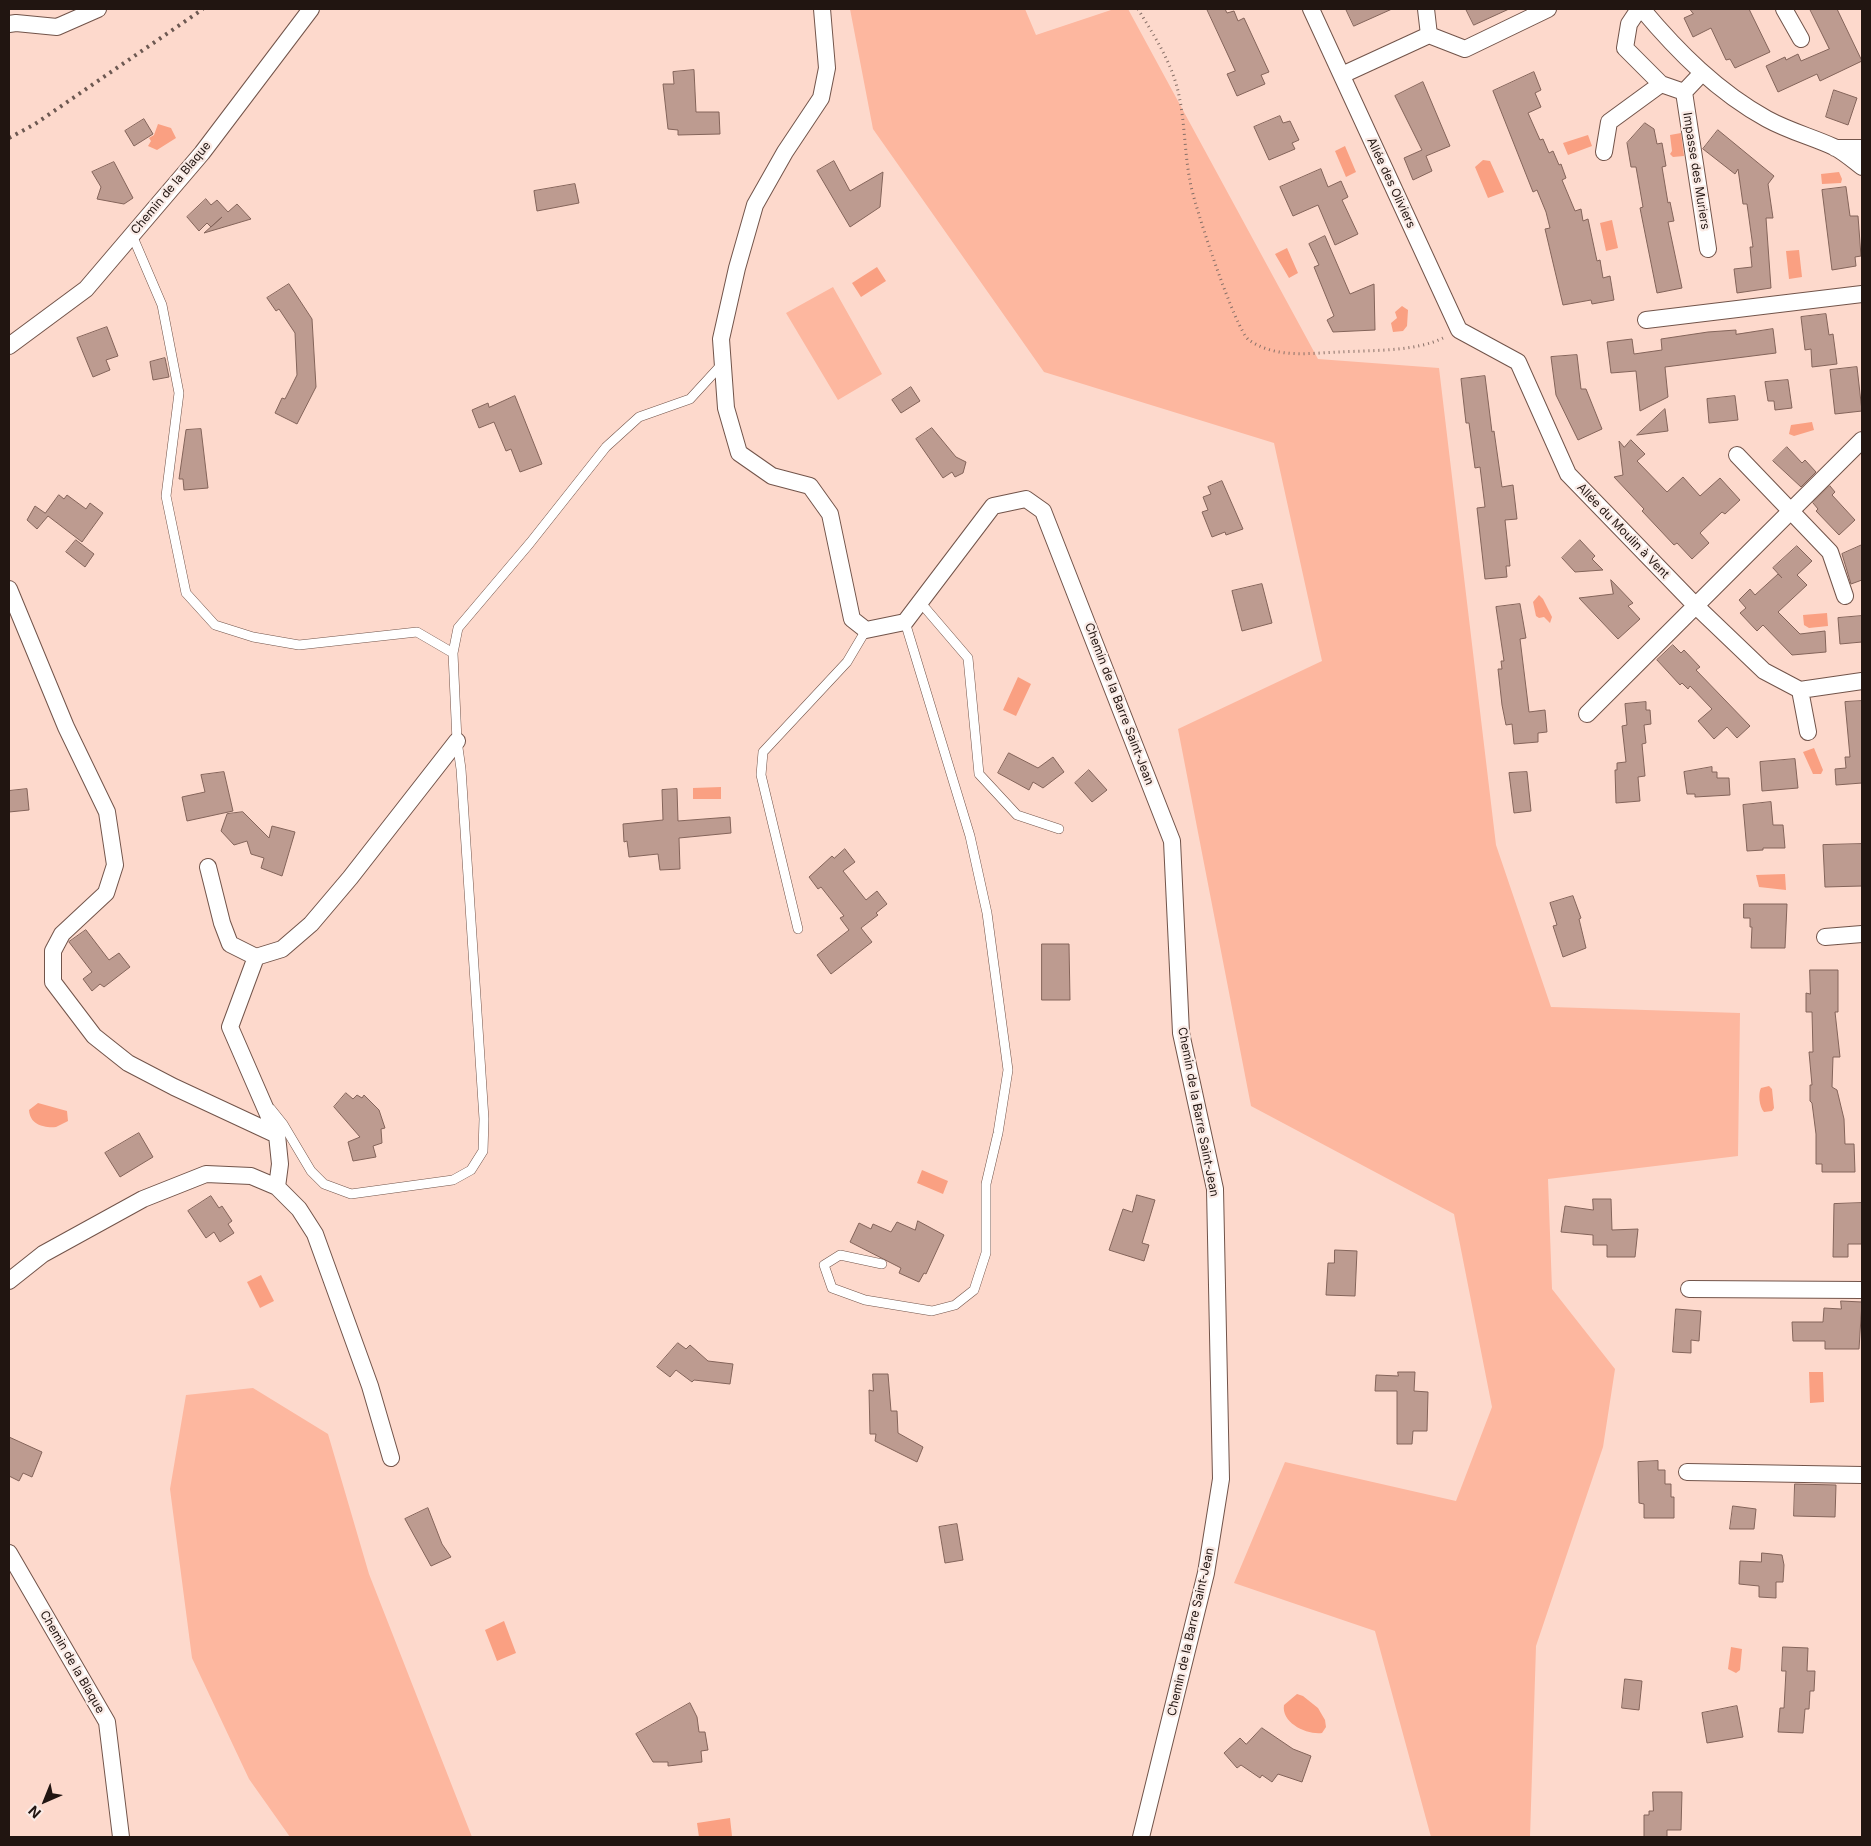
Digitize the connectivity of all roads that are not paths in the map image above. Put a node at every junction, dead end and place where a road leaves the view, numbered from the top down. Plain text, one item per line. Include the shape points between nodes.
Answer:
1 (98, 9) edge
2 (311, 9) edge
3 (822, 9) edge
4 (1311, 9) edge
5 (1426, 9) edge
6 (1548, 9) edge
7 (1641, 9) edge
8 (1784, 9) edge
9 (9, 24) edge
10 (1429, 35) junction
11 (1801, 39) dead end
12 (1702, 72) junction
13 (1342, 75) junction
14 (1661, 84) junction
15 (1684, 92) junction
16 (1835, 148) junction
17 (1862, 148) edge
18 (1604, 152) dead end
19 (1862, 167) edge
20 (132, 235) junction
21 (1708, 249) dead end
22 (1862, 294) edge
23 (1646, 320) dead end
24 (1484, 345) joint
25 (9, 346) edge
26 (723, 363) junction
27 (1862, 440) edge
28 (1737, 455) dead end
29 (1790, 510) junction
30 (9, 589) edge
31 (1846, 596) dead end
32 (920, 602) junction
33 (1696, 606) junction
34 (905, 622) junction
35 (866, 630) junction
36 (454, 653) junction
37 (1862, 681) edge
38 (1800, 690) junction
39 (1587, 714) dead end
40 (1808, 732) dead end
41 (457, 741) junction
42 (1059, 829) dead end
43 (208, 867) dead end
44 (798, 928) dead end
45 (1862, 934) edge
46 (1825, 937) dead end
47 (256, 956) junction
48 (264, 1101) junction
49 (277, 1135) junction
50 (277, 1187) junction
51 (882, 1264) dead end
52 (9, 1281) edge
53 (1689, 1289) dead end
54 (1862, 1290) edge
55 (392, 1458) dead end
56 (1688, 1472) dead end
57 (1862, 1475) edge
58 (9, 1553) edge
59 (121, 1837) edge
60 (1141, 1837) edge

1 - 9 street via 57,28
2 - 20 street, Chemin de la Blaque via 202,153
3 - 26 street via 827,68 821,98 785,152 755,206 721,339
4 - 13 street, Allée des Oliviers
5 - 10 street
6 - 10 street via 1465,50
7 - 12 street
7 - 14 street via 1629,24 1625,48
8 - 11 street
10 - 13 street
12 - 15 street
12 - 16 street via 1767,119
13 - 24 street, Allée des Oliviers via 1459,330
14 - 15 street
14 - 18 street via 1609,122
15 - 21 street, Impasse des Muriers
16 - 17 street
16 - 19 street
20 - 25 street, Chemin de la Blaque via 86,289
20 - 36 lane via 162,306 179,393 166,496 186,593 215,625 253,637 298,646 417,632
22 - 23 street
24 - 33 street, Allée du Moulin à Vent via 1518,362 1568,474
26 - 35 street via 726,408 739,453 772,476 810,486 830,514 852,619
26 - 36 lane via 690,399 639,417 606,447 458,628
27 - 29 street
28 - 29 street
29 - 31 street via 1830,552
29 - 33 street
30 - 49 street via 66,726 108,812 115,865 106,893 62,934 53,951 53,982 94,1036 128,1062
32 - 34 street, Chemin de la Barre Saint-Jean
32 - 42 lane via 968,658 980,774 1017,815
32 - 60 street, Chemin de la Barre Saint-Jean via 993,506 1026,499 1043,511 1172,841 1181,1033 1215,1188 1222,1479 1206,1573
33 - 38 street, Allée du Moulin à Vent via 1764,671
33 - 39 street
34 - 35 street
34 - 51 lane via 970,836 987,913 1008,1070 986,1184 986,1252 974,1290 955,1305 932,1311 884,1304 832,1288 824,1265 840,1255
35 - 44 lane via 846,662 763,752 761,775
36 - 41 lane
37 - 38 street
38 - 40 street
41 - 47 street via 311,924 282,949
41 - 48 lane via 484,1119 483,1151 471,1170 453,1180 351,1194 324,1184 311,1171 283,1124
43 - 47 street via 230,944
45 - 46 street
47 - 48 street via 230,1027
48 - 49 street
49 - 50 street via 280,1164
50 - 52 street via 251,1176 206,1174 143,1199 43,1254
50 - 55 street via 299,1209 315,1234 370,1386
53 - 54 street
56 - 57 street
58 - 59 street, Chemin de la Blaque via 107,1722

